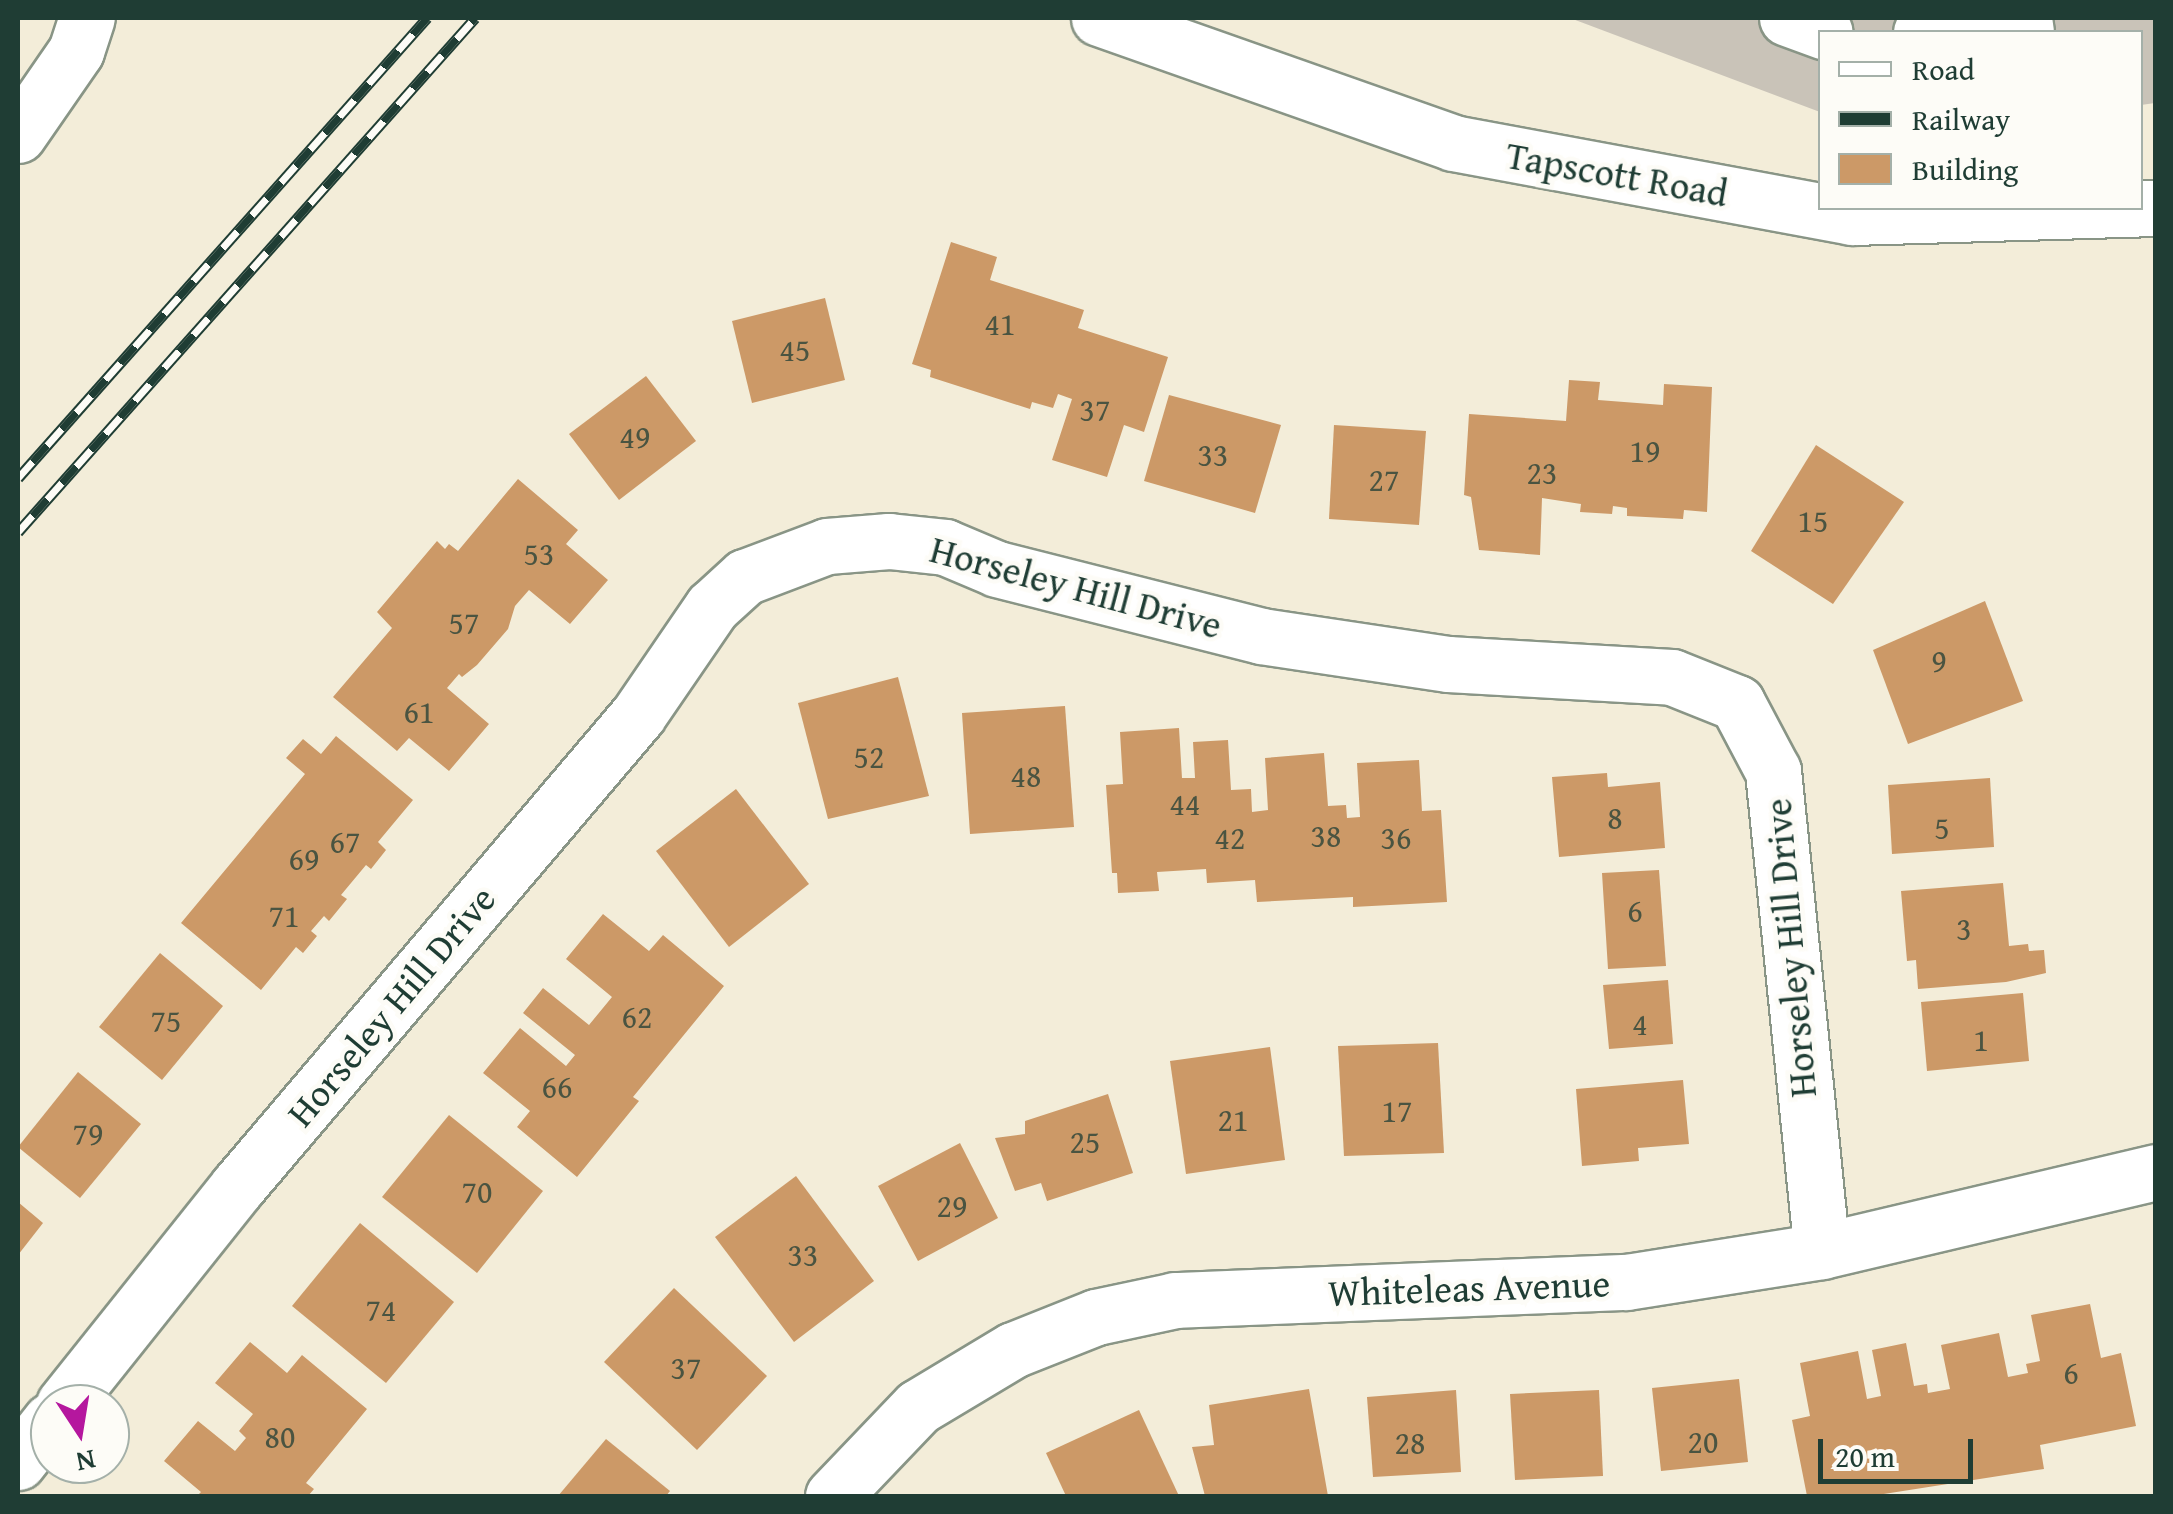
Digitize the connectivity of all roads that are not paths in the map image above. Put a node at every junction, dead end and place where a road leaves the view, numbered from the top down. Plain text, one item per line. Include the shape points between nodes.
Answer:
1 (87, 18) edge
2 (1099, 18) edge
3 (1787, 18) edge
4 (1820, 30) edge
5 (1935, 30) edge
6 (2026, 30) edge
7 (18, 135) edge
8 (2028, 210) edge
9 (2156, 1172) edge
10 (1822, 1251) junction
11 (80, 1384) edge
12 (833, 1496) edge

1 - 7 street via 76,51
2 - 8 street, Tapscott Road via 1453,143 1852,217
3 - 4 street
5 - 6 street via 2024,18
9 - 10 street, Whiteleas Avenue
10 - 11 street, Horseley Hill Drive via 1773,770 1737,704 1672,677 1448,664 1262,636 996,568 945,547 889,541 826,546 745,577 712,607 638,715 238,1186
10 - 12 street, Whiteleas Avenue via 1626,1282 1175,1300 1096,1317 1013,1350 918,1406

